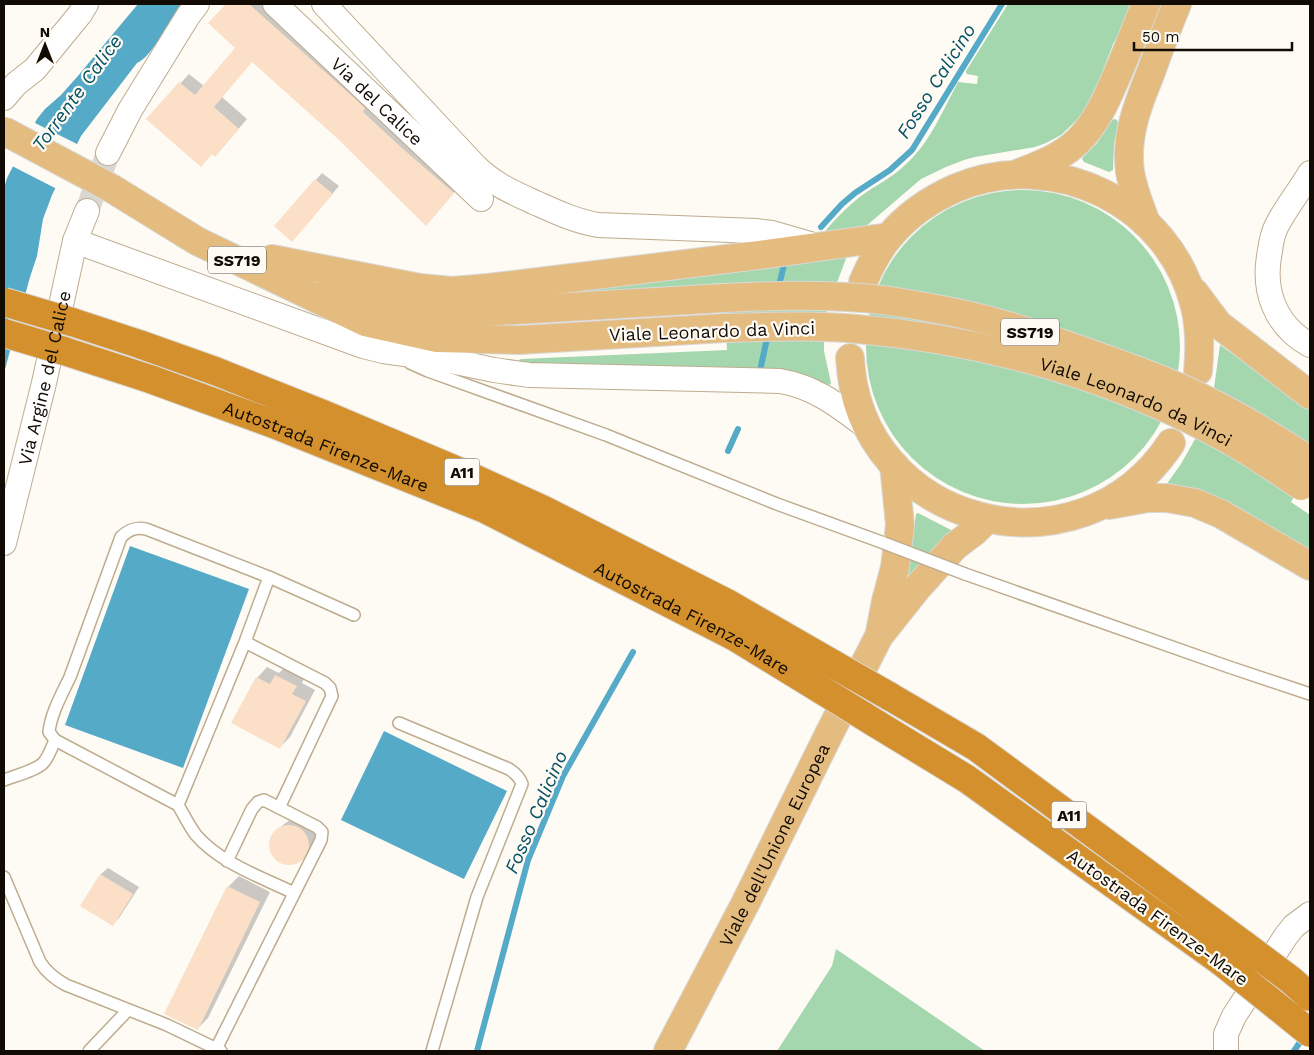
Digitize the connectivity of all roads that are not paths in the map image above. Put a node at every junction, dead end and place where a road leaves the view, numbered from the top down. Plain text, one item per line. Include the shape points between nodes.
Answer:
1 (86, 4) edge
2 (197, 4) edge
3 (275, 4) edge
4 (324, 4) edge
5 (1146, 4) edge
6 (1177, 4) edge
7 (8, 85) edge
8 (4, 131) edge
9 (108, 153) tunnel mouth
10 (1310, 173) edge
11 (1016, 174) junction
12 (113, 188) junction
13 (481, 199) dead end
14 (87, 211) tunnel mouth
15 (1146, 223) junction
16 (889, 237) junction
17 (76, 241) junction
18 (819, 247) junction
19 (272, 259) junction
20 (862, 282) dead end
21 (1187, 284) junction
22 (4, 302) edge
23 (365, 322) junction
24 (4, 333) edge
25 (1310, 345) edge
26 (383, 351) junction
27 (850, 358) dead end
28 (441, 359) junction
29 (1198, 371) dead end
30 (1310, 395) edge
31 (868, 428) junction
32 (1171, 443) dead end
33 (1310, 461) edge
34 (894, 465) junction
35 (1306, 489) edge
36 (1098, 507) junction
37 (987, 519) junction
38 (4, 543) edge
39 (1310, 566) edge
40 (269, 577) junction
41 (354, 615) dead end
42 (880, 636) junction
43 (245, 642) junction
44 (1310, 694) edge
45 (399, 723) dead end
46 (55, 740) junction
47 (4, 780) edge
48 (178, 805) junction
49 (279, 808) junction
50 (227, 861) junction
51 (4, 877) edge
52 (294, 893) junction
53 (1310, 914) edge
54 (1310, 997) edge
55 (128, 1010) junction
56 (1310, 1033) edge
57 (218, 1050) edge
58 (88, 1051) edge
59 (432, 1051) edge
60 (668, 1051) edge
61 (1226, 1051) edge

1 - 7 street via 35,69
2 - 9 street via 130,110
3 - 13 street, Via del Calice
4 - 18 street via 476,167 500,186 570,218 591,224 756,230
5 - 11 main road via 1107,97 1085,132 1060,154
6 - 15 main road via 1138,104 1129,147 1130,171
8 - 12 main road, Viale Leonardo da Vinci / SS719, bridge
10 - 25 street via 1276,226 1268,261 1268,287 1274,309 1285,325
11 - 15 main road via 1040,174 1071,180 1128,207
11 - 16 main road via 968,183 946,192 925,204
12 - 19 main road, Viale Leonardo da Vinci / SS719 via 189,219
12 - 23 main road, Viale Leonardo da Vinci / SS719 via 197,241
14 - 17 street, Via Argine del Calice
15 - 21 main road via 1163,241
16 - 18 main road
16 - 20 main road
17 - 26 street
17 - 38 street, Via Argine del Calice
18 - 19 main road via 452,291 420,288
19 - 33 main road, Viale Leonardo da Vinci / SS719, bridge via 353,296 397,309 446,314 781,295 889,301 939,309 1006,325 1150,375 1244,420
21 - 29 main road via 1199,331
21 - 30 main road via 1218,324
22 - 54 highway, Autostrada Firenze-Mare / A11, bridge via 215,371 323,414 467,474 726,602 976,747
23 - 28 main road
23 - 35 main road, Viale Leonardo da Vinci / SS719, bridge via 437,338 486,340 725,328 815,327 946,340 1012,354 1107,384 1231,441
24 - 56 highway, Autostrada Firenze-Mare / A11, bridge via 150,379 276,424 485,509 735,637 967,779 1223,963
26 - 28 street
26 - 44 lane, bridge via 428,371 606,435 776,504 965,574
27 - 31 main road via 857,401
28 - 31 street via 529,375 794,383 834,402
31 - 34 main road
32 - 36 main road via 1138,481
34 - 37 main road via 936,500
34 - 42 main road, Viale dell'Unione Europea via 900,525 895,567
36 - 37 main road via 1044,522 1015,523
36 - 39 main road via 1148,498 1195,503 1221,514
37 - 42 main road, Viale dell'Unione Europea via 955,546
40 - 41 lane
40 - 43 lane
40 - 46 lane via 146,529 131,529 125,533 50,724 49,732
42 - 60 main road, Viale dell'Unione Europea
43 - 48 lane
43 - 49 lane via 325,683 332,696
45 - 59 lane via 508,769 521,779 522,784 478,897
46 - 47 lane via 43,764
46 - 48 lane
48 - 50 lane via 196,834
49 - 50 lane via 264,800 258,802
49 - 52 lane via 317,826 322,832
50 - 52 lane
51 - 55 lane via 44,969 66,985
52 - 57 lane
53 - 61 street via 1286,936 1241,1003 1226,1034
55 - 57 lane
55 - 58 lane

